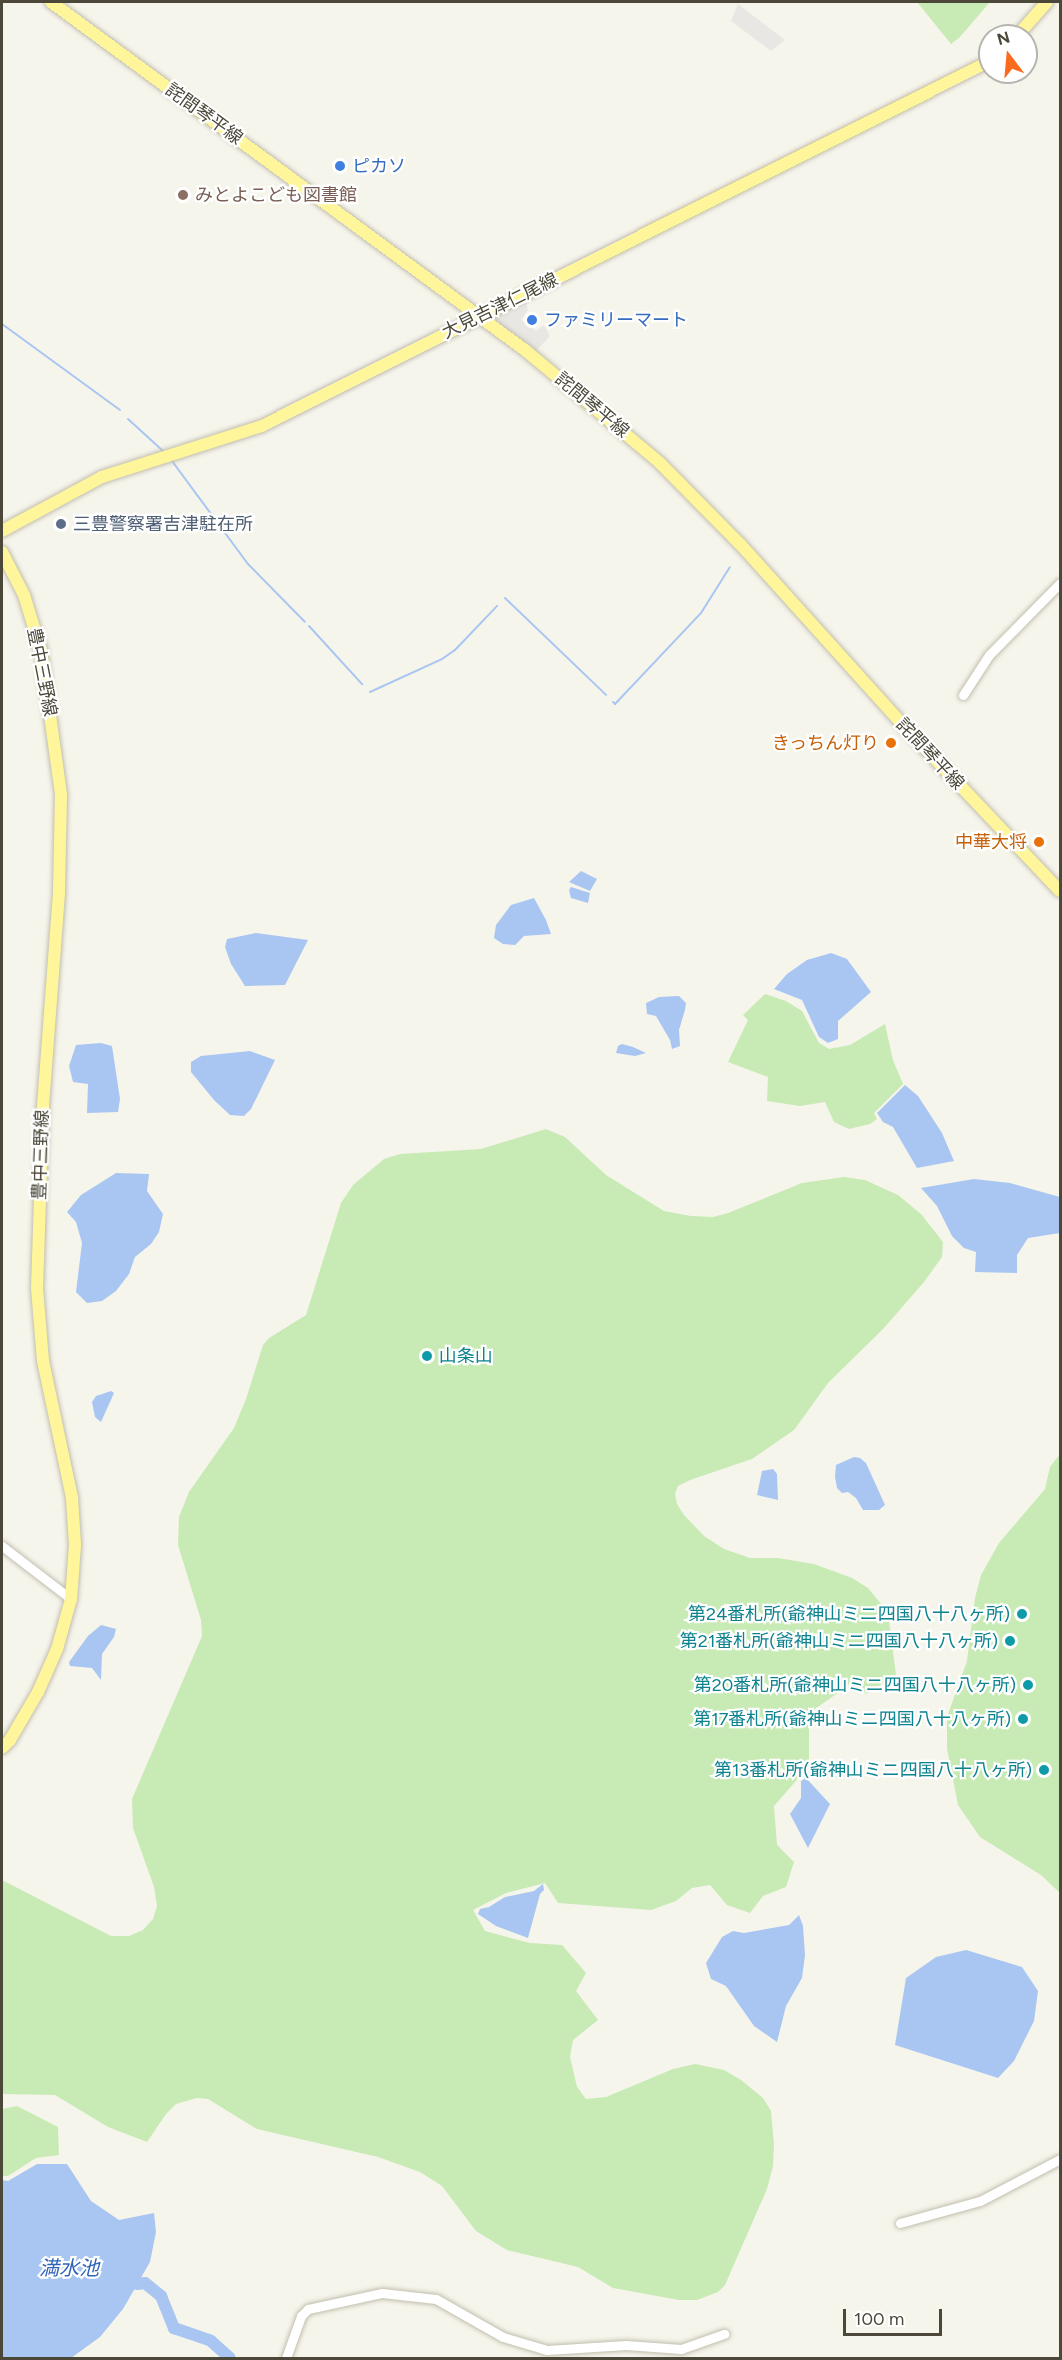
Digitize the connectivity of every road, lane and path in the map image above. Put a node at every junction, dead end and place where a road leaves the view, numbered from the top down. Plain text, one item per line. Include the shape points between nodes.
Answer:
1 (1047, 2) edge
2 (58, 4) edge
3 (1028, 24) edge
4 (978, 67) edge
5 (478, 316) junction
6 (2, 531) edge
7 (2, 552) edge
8 (1060, 583) edge
9 (963, 695) dead end
10 (1060, 891) edge
11 (2, 1546) edge
12 (71, 1599) junction
13 (2, 1748) edge
14 (1060, 2158) edge
15 (900, 2223) dead end
16 (724, 2334) dead end
17 (286, 2358) edge

1 - 3 main road
2 - 5 main road, 詫間琴平線
4 - 5 main road, 大見吉津仁尾線
5 - 6 main road, 大見吉津仁尾線 via 262,426 91,482
5 - 10 main road, 詫間琴平線 via 570,386 707,509
7 - 12 main road, 豊中三野線 via 24,595 41,650 61,795 37,1288 43,1360 72,1498 75,1553
8 - 9 street via 988,655
11 - 12 street
12 - 13 main road, 豊中三野線 via 51,1664
14 - 15 street via 980,2201
16 - 17 street via 681,2349 626,2344 547,2350 502,2337 436,2299 382,2293 308,2309 301,2316

